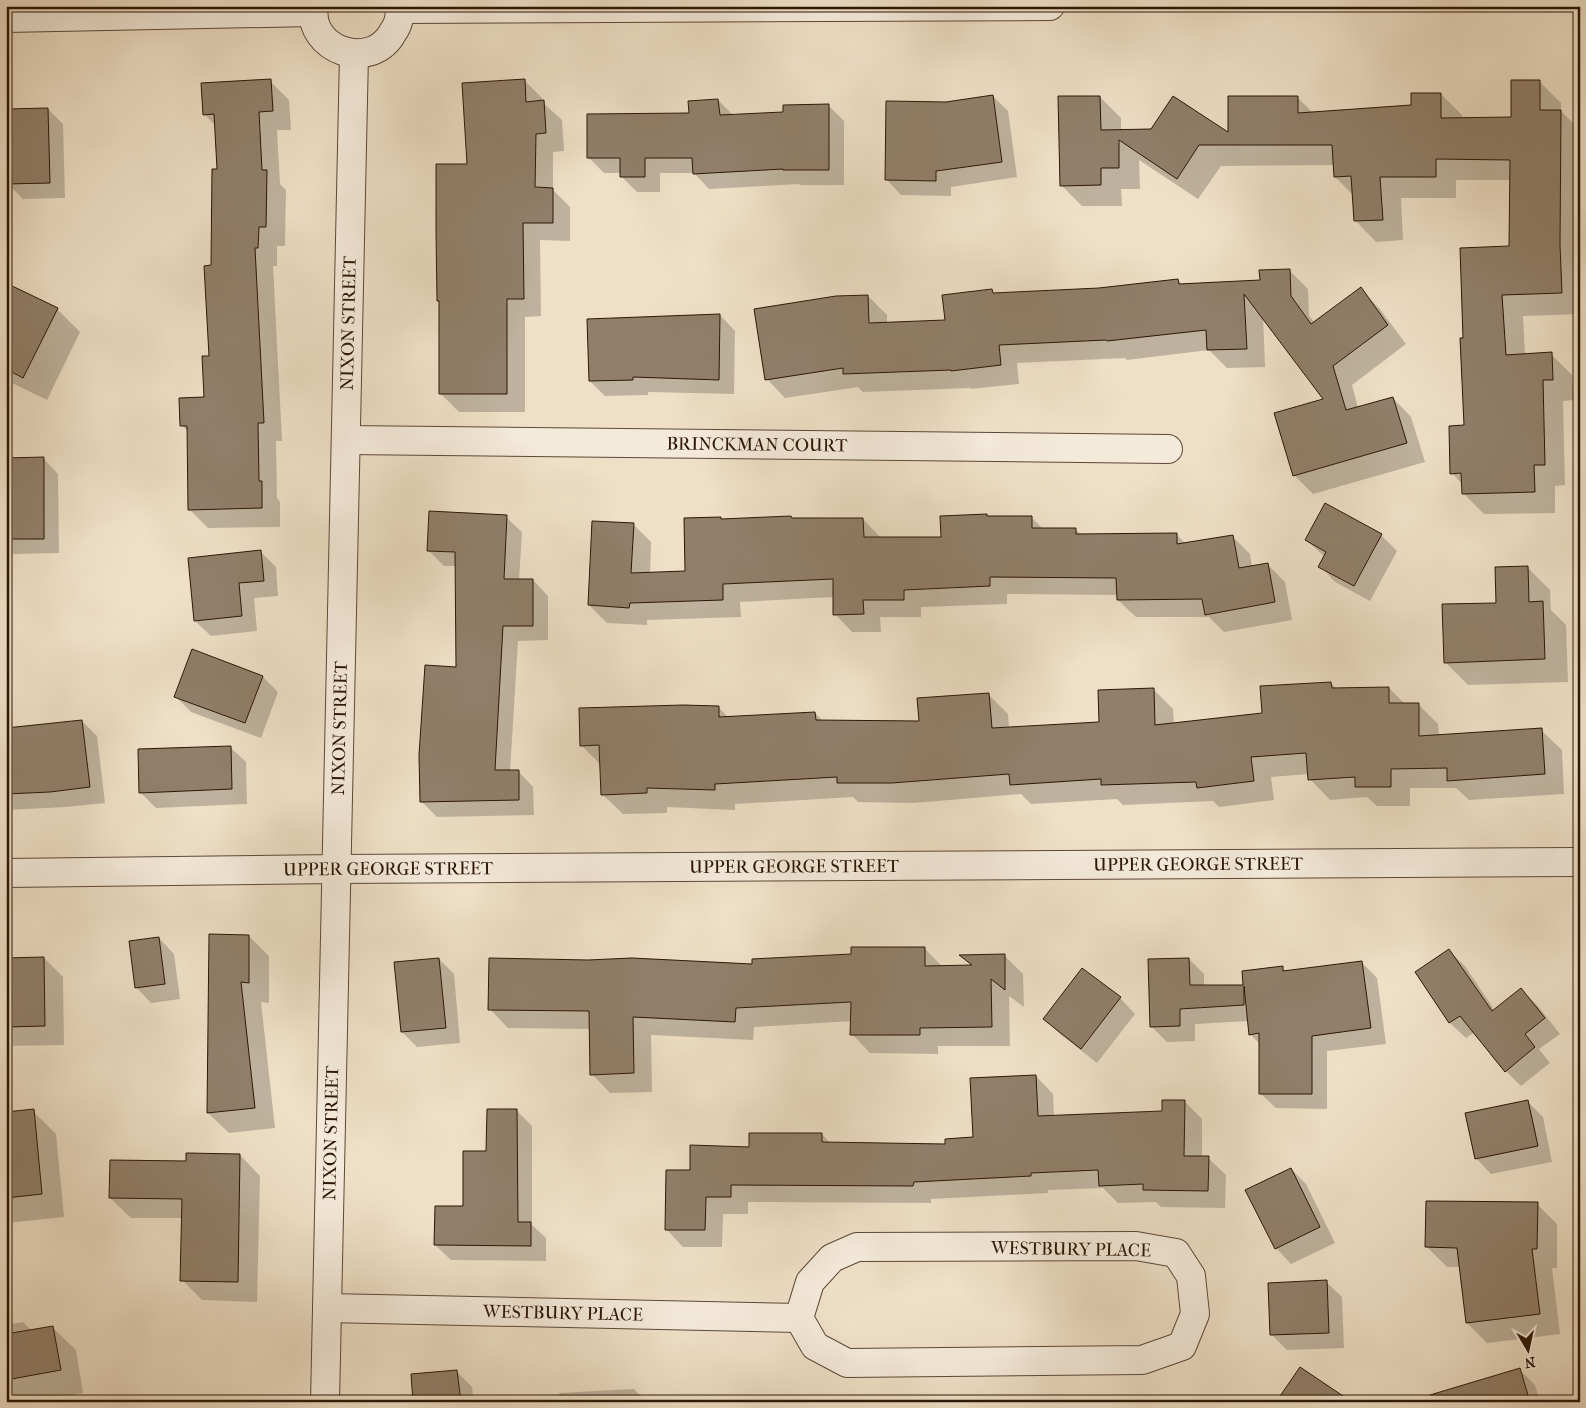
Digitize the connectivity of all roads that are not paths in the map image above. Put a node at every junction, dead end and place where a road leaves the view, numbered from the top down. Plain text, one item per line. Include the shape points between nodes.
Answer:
1 (1050, 6) edge
2 (400, 8) edge
3 (313, 9) edge
4 (6, 18) edge
5 (354, 54) junction
6 (346, 440) junction
7 (1168, 448) dead end
8 (1580, 862) edge
9 (337, 869) junction
10 (6, 874) edge
11 (327, 1308) junction
12 (798, 1318) junction
13 (325, 1402) edge

1 - 2 street
2 - 5 street via 398,24 390,38 378,49
3 - 4 street
3 - 5 street via 320,34 330,45
5 - 6 street, NIXON STREET
6 - 7 street, BRINCKMAN COURT
6 - 9 street, NIXON STREET
8 - 9 street, UPPER GEORGE STREET
9 - 10 street, UPPER GEORGE STREET
9 - 11 street, NIXON STREET
11 - 12 street, WESTBURY PLACE
11 - 13 street, NIXON STREET
12 - 12 street, WESTBURY PLACE via 810,1282 832,1258 857,1247 1136,1246 1176,1253 1191,1276 1195,1314 1182,1346 1142,1360 847,1363 814,1346

